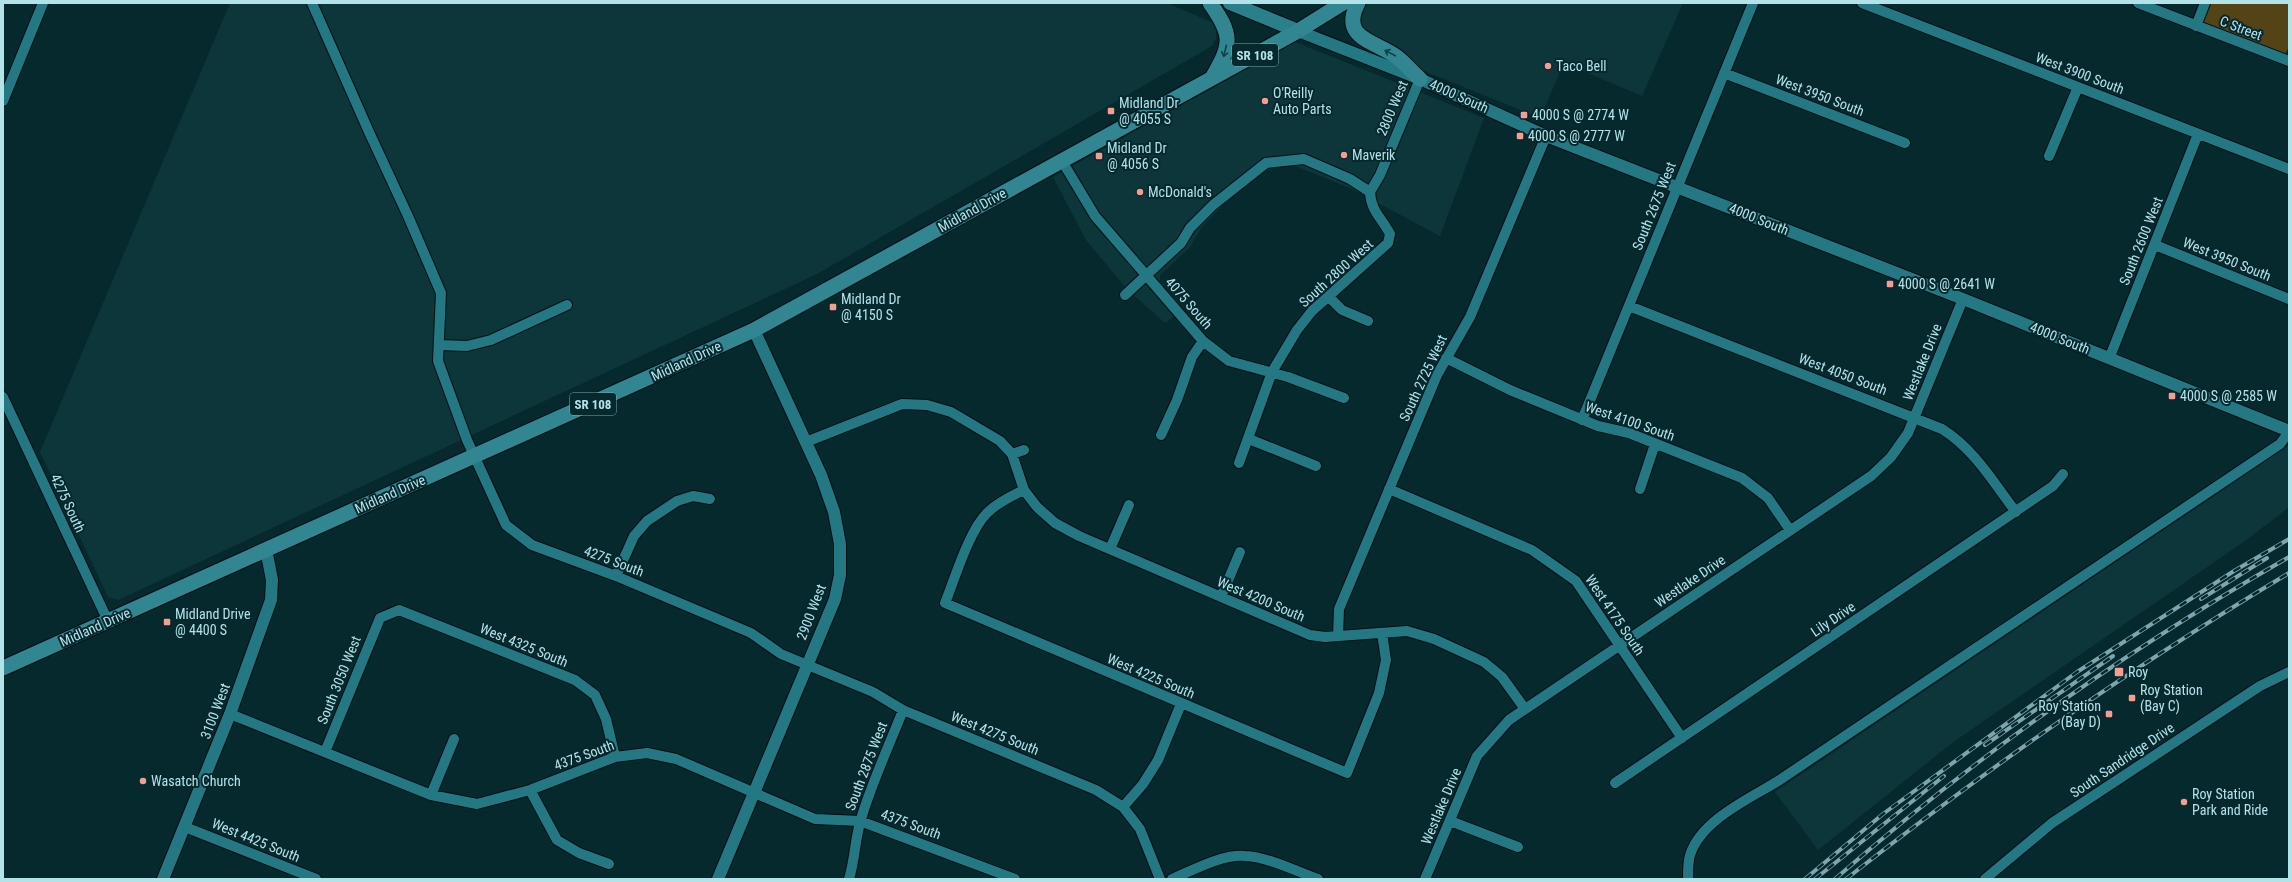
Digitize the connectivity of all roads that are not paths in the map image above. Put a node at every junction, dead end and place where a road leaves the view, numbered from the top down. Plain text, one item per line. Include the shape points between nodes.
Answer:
1 (43, 3) edge
2 (312, 3) edge
3 (1210, 3) edge
4 (1230, 3) edge
5 (1343, 3) edge
6 (1358, 3) edge
7 (1753, 3) edge
8 (1862, 3) edge
9 (2138, 3) edge
10 (2205, 3) edge
11 (2196, 26) junction
12 (1298, 31) junction
13 (2288, 59) edge
14 (1724, 73) junction
15 (1211, 78) junction
16 (1420, 79) junction
17 (2078, 87) junction
18 (3, 101) edge
19 (2198, 134) junction
20 (1546, 136) junction
21 (1905, 143) dead end
22 (2049, 156) dead end
23 (1062, 161) junction
24 (2289, 170) edge
25 (1677, 187) junction
26 (1370, 192) junction
27 (2155, 245) junction
28 (1146, 276) junction
29 (1125, 295) dead end
30 (1329, 297) junction
31 (2289, 299) edge
32 (1963, 300) junction
33 (567, 304) dead end
34 (1629, 306) junction
35 (1368, 321) dead end
36 (754, 330) junction
37 (1203, 341) junction
38 (439, 345) junction
39 (1446, 358) junction
40 (2109, 358) junction
41 (1272, 372) junction
42 (3, 397) edge
43 (1344, 398) dead end
44 (1915, 417) junction
45 (1582, 420) junction
46 (2289, 431) edge
47 (1161, 434) dead end
48 (1249, 439) junction
49 (806, 442) junction
50 (1655, 444) junction
51 (1024, 450) dead end
52 (1012, 454) junction
53 (475, 457) junction
54 (1239, 463) dead end
55 (1316, 466) dead end
56 (2063, 474) dead end
57 (1389, 489) junction
58 (1640, 489) dead end
59 (1024, 490) junction
60 (710, 499) dead end
61 (1129, 505) dead end
62 (2016, 512) junction
63 (1790, 530) junction
64 (266, 549) junction
65 (1110, 549) junction
66 (1240, 552) dead end
67 (616, 576) junction
68 (1221, 597) junction
69 (380, 618) joint
70 (108, 621) junction
71 (1382, 633) junction
72 (1338, 636) junction
73 (1619, 646) junction
74 (780, 654) joint
75 (806, 665) junction
76 (3, 668) edge
77 (2284, 673) edge
78 (1181, 704) junction
79 (1525, 709) junction
80 (903, 710) junction
81 (230, 714) junction
82 (1682, 738) junction
83 (454, 739) dead end
84 (325, 752) junction
85 (615, 757) junction
86 (1615, 783) dead end
87 (530, 790) junction
88 (753, 792) junction
89 (431, 796) junction
90 (1123, 807) junction
91 (860, 821) junction
92 (1450, 821) junction
93 (185, 827) junction
94 (1518, 847) dead end
95 (609, 864) dead end
96 (163, 879) edge
97 (316, 879) edge
98 (718, 879) edge
99 (849, 879) edge
100 (1015, 879) edge
101 (1160, 879) edge
102 (1172, 879) edge
103 (1318, 879) edge
104 (1425, 879) edge
105 (1688, 879) edge
106 (1985, 879) edge

1 - 18 street
2 - 38 street, 4275 South via 440,293
3 -> 15 main road via 1229,37 1223,60
4 - 12 main road, 4000 South
5 - 12 main road, Midland Drive / SR 108
16 -> 6 main road via 1397,57 1360,37 1355,30 1352,14
7 - 14 street, South 2675 West
8 - 17 street, West 3900 South
9 - 11 street, C Street
10 - 11 street
11 - 13 street, C Street
12 - 15 main road, Midland Drive / SR 108
12 - 16 street, 4000 South
14 - 21 street, West 3950 South
14 - 25 street, South 2675 West
15 - 23 main road, Midland Drive / SR 108
16 - 20 street, 4000 South
16 - 26 street, 2800 West via 1380,175
17 - 19 street, West 3900 South
17 - 22 street
19 - 24 street, West 3900 South
19 - 27 street, South 2600 West
20 - 25 street, 4000 South
20 - 39 street, South 2725 West via 1470,317
23 - 28 street, 4075 South via 1095,216
23 - 36 main road, Midland Drive / SR 108
25 - 32 street, 4000 South
25 - 34 street, South 2675 West
26 - 28 street via 1350,179 1304,159 1266,163 1214,205 1190,228 1181,243
26 - 30 street, South 2800 West via 1373,209 1390,234 1388,243
27 - 31 street, West 3950 South
27 - 40 street, South 2600 West
28 - 29 street
28 - 37 street, 4075 South
30 - 35 street via 1342,310
30 - 41 street, South 2800 West via 1312,311 1297,330
32 - 40 street, 4000 South
32 - 44 street, Westlake Drive
33 - 38 street via 491,340 467,346
34 - 44 street, West 4050 South
34 - 45 street, South 2675 West
36 - 49 street, 2900 West
36 - 53 main road, Midland Drive / SR 108
37 - 41 street, 4075 South via 1229,361
37 - 47 street via 1192,357 1177,400
38 - 53 street, 4275 South via 438,361 453,407
39 - 45 street, West 4100 South via 1510,390
39 - 57 street, South 2725 West
40 - 46 street, 4000 South
41 - 43 street, 4075 South
41 - 48 street, South 2800 West
42 - 70 street, 4275 South
44 - 62 street, West 4050 South via 1958,439
44 - 63 street, Westlake Drive via 1908,433 1891,457 1870,476
45 - 50 street, West 4100 South via 1629,433
46 - 105 street via 2280,444 1778,781 1714,821 1694,844
48 - 54 street, South 2800 West
48 - 55 street
49 - 52 street via 902,404 927,405 951,412 990,435
49 - 75 street, 2900 West via 834,512 840,544 840,574 835,599
50 - 58 street
50 - 63 street, West 4100 South via 1742,478 1768,498
51 - 52 street
52 - 59 street, West 4200 South
53 - 64 main road, Midland Drive / SR 108
53 - 67 street, 4275 South via 506,525 532,545
56 - 62 street, Lily Drive via 2053,486
57 - 72 street, South 2725 West via 1339,609
57 - 73 street, West 4175 South via 1532,550 1576,581
59 - 65 street, West 4200 South via 1037,507 1055,523
59 - 78 street, West 4225 South via 986,513 975,531 945,603
60 - 67 street via 693,496 677,501 647,521 634,536
61 - 65 street
62 - 82 street, Lily Drive
63 - 73 street, Westlake Drive
64 - 70 main road, Midland Drive / SR 108
64 - 81 street, 3100 West via 272,580 271,600
65 - 68 street, West 4200 South
66 - 68 street
67 - 74 street, 4275 South via 751,633
68 - 72 street, West 4200 South via 1310,635
69 - 84 street, South 3050 West
69 - 85 street, West 4325 South via 399,610 575,680 595,696 606,719
70 - 76 main road, Midland Drive / SR 108
71 - 72 street, West 4200 South
71 - 78 street, West 4225 South via 1386,660 1380,693 1347,773
71 - 79 street, West 4200 South via 1407,632 1434,639 1484,662 1502,677
73 - 79 street, Westlake Drive
73 - 82 street, West 4175 South
74 - 75 street, West 4275 South
75 - 80 street, West 4275 South via 873,692
75 - 88 street, 2900 West
77 - 106 street, South Sandridge Drive via 2253,690 2052,823
78 - 90 street via 1158,760 1143,784
79 - 92 street, Westlake Drive via 1509,720 1478,756
80 - 90 street, West 4275 South via 1096,790
80 - 91 street, South 2875 West
81 - 84 street, 4375 South
81 - 93 street, 3100 West
82 - 86 street, Lily Drive
83 - 89 street
84 - 89 street, 4375 South
85 - 87 street, 4375 South
85 - 88 street, 4375 South via 647,753 676,760
87 - 89 street, 4375 South via 477,804
87 - 95 street via 557,840 579,853
88 - 91 street, 4375 South via 815,819
88 - 98 street, 2900 West
90 - 101 street, West 4275 South via 1140,829
91 - 99 street, South 2875 West
91 - 100 street, 4375 South
92 - 94 street
92 - 104 street, Westlake Drive
93 - 96 street, 3100 West
93 - 97 street, West 4425 South
102 - 103 street via 1210,862 1244,856 1280,864

